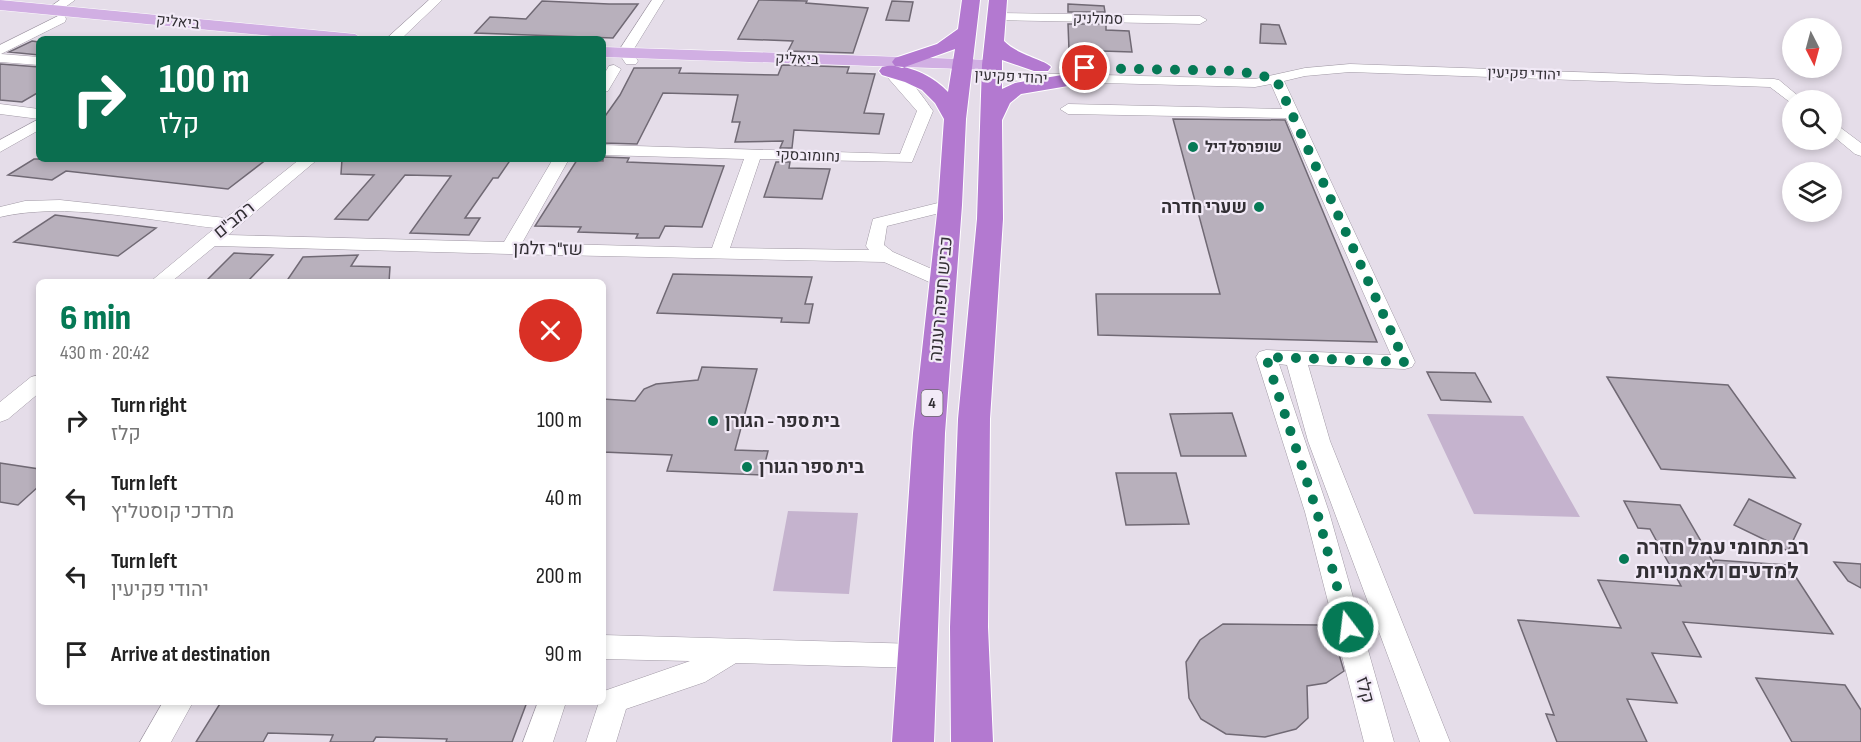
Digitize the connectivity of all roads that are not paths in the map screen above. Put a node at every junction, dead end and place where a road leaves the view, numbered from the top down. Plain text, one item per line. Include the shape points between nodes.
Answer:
1 (69, 0) edge
2 (436, 0) edge
3 (658, 0) edge
4 (971, 0) edge
5 (0, 5) edge
6 (997, 9) edge
7 (0, 14) edge
8 (56, 14) junction
9 (1200, 20) dead end
10 (966, 32) junction
11 (235, 36) edge
12 (319, 36) edge
13 (396, 36) edge
14 (993, 39) junction
15 (0, 50) edge
16 (606, 53) edge
17 (628, 57) junction
18 (0, 58) edge
19 (36, 61) edge
20 (609, 65) edge
21 (895, 67) junction
22 (1041, 67) junction
23 (961, 69) junction
24 (992, 71) junction
25 (1074, 79) junction
26 (1276, 79) junction
27 (1782, 90) edge
28 (1068, 109) dead end
29 (0, 110) edge
30 (36, 114) edge
31 (1292, 114) junction
32 (955, 119) junction
33 (992, 119) junction
34 (36, 126) edge
35 (1842, 136) edge
36 (0, 147) edge
37 (606, 150) edge
38 (1861, 151) edge
39 (754, 155) junction
40 (306, 162) edge
41 (559, 162) edge
42 (950, 205) junction
43 (0, 212) edge
44 (228, 224) junction
45 (210, 240) junction
46 (509, 249) junction
47 (719, 254) junction
48 (887, 256) junction
49 (163, 279) edge
50 (943, 281) junction
51 (1296, 358) junction
52 (36, 384) edge
53 (0, 414) edge
54 (606, 647) edge
55 (733, 650) junction
56 (918, 656) junction
57 (177, 705) edge
58 (551, 705) edge
59 (155, 742) edge
60 (538, 742) edge
61 (601, 742) edge
62 (913, 742) edge
63 (972, 742) edge
64 (1379, 742) edge
65 (1435, 742) edge

1 - 8 street
2 - 13 street
3 - 17 street
4 - 10 highway, כביש חיפה רעננה / 4
5 - 8 main road, ביאליק
6 - 9 street, סמולניק
6 - 14 highway
7 - 8 main road, ביאליק
8 - 11 main road, ביאליק
8 - 12 main road, ביאליק
8 - 15 street
10 - 21 highway via 944,48
10 - 23 highway, כביש חיפה רעננה / 4
14 - 22 highway via 1014,59
14 - 24 highway
16 - 17 main road, ביאליק
17 - 20 main road, ביאליק
17 - 21 main road, ביאליק
18 - 19 street
21 - 23 main road, ביאליק
21 - 32 highway via 933,88
21 - 39 street, נחומובסקי via 925,111 906,159
22 - 24 street, יהודי פקיעין
22 - 26 street, יהודי פקיעין via 1238,71
23 - 24 main road, יהודי פקיעין
23 - 32 highway, כביש חיפה רעננה / 4
24 - 25 street, יהודי פקיעין
24 - 33 highway
25 - 26 street, יהודי פקיעין via 1243,83
25 - 33 highway via 1030,85 1007,93
26 - 27 street, יהודי פקיעין via 1350,68 1773,83
26 - 31 street
28 - 31 street
29 - 30 street
31 - 51 street, קלז via 1405,362
32 - 42 highway, כביש חיפה רעננה / 4
33 - 63 highway via 990,219 974,419 969,627
34 - 36 street
35 - 38 street
37 - 39 street, נחומובסקי
39 - 47 street
40 - 44 street, רמב"ם
41 - 46 street
42 - 48 street via 879,223 875,246
42 - 50 highway, כביש חיפה רעננה / 4
43 - 44 street via 25,206 60,205
44 - 45 street, רמב"ם
45 - 46 street, שז"ר זלמן
45 - 49 street, רמב"ם
46 - 47 street, שז"ר זלמן
47 - 48 street, שז"ר זלמן
48 - 50 street
50 - 56 highway, כביש חיפה רעננה / 4
51 - 64 street, קלז via 1266,357 1317,512
51 - 65 street via 1319,441
52 - 53 street
54 - 55 street
55 - 56 street
55 - 61 street via 695,673 614,700
56 - 62 highway, כביש חיפה רעננה / 4
57 - 59 street
58 - 60 street

